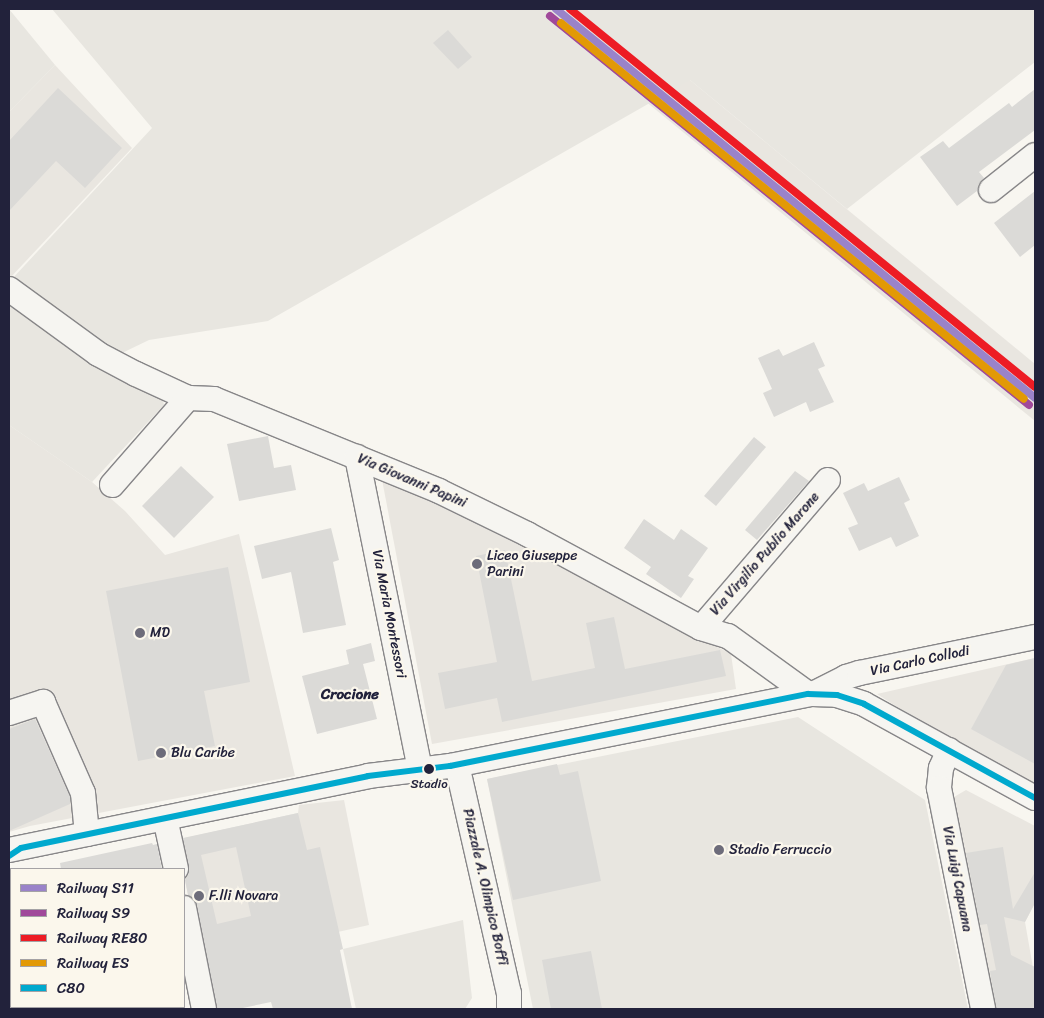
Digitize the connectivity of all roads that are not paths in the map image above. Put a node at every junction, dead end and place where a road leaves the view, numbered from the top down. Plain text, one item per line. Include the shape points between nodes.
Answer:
1 (1035, 155) edge
2 (991, 190) dead end
3 (9, 289) edge
4 (188, 398) junction
5 (357, 458) junction
6 (828, 480) dead end
7 (112, 485) dead end
8 (701, 628) junction
9 (1035, 637) edge
10 (808, 694) junction
11 (9, 713) edge
12 (948, 750) junction
13 (457, 765) junction
14 (420, 770) junction
15 (1035, 798) edge
16 (165, 818) junction
17 (87, 834) junction
18 (13, 851) edge
19 (176, 868) edge
20 (185, 913) edge
21 (204, 1009) edge
22 (509, 1009) edge
23 (983, 1009) edge

1 - 2 street
3 - 4 street, Via Giovanni Papini via 98,354
4 - 5 street, Via Giovanni Papini via 214,399
4 - 7 street
5 - 8 street, Via Giovanni Papini via 418,481 505,522
5 - 14 street, Via Maria Montessori
6 - 8 street, Via Virgilio Publio Marone
8 - 10 street, Via Giovanni Papini via 728,636
9 - 10 street, Via Carlo Collodi via 859,673 822,691
10 - 12 street via 837,694 851,698
10 - 13 street
11 - 17 street via 43,702 83,793
12 - 15 street
12 - 23 street, Via Luigi Capuana via 940,768 939,788
13 - 14 street
13 - 22 street, Piazzale A. Olimpico Boffi via 509,993
14 - 16 street via 368,776
16 - 17 street
16 - 19 street
17 - 18 street
20 - 21 street

